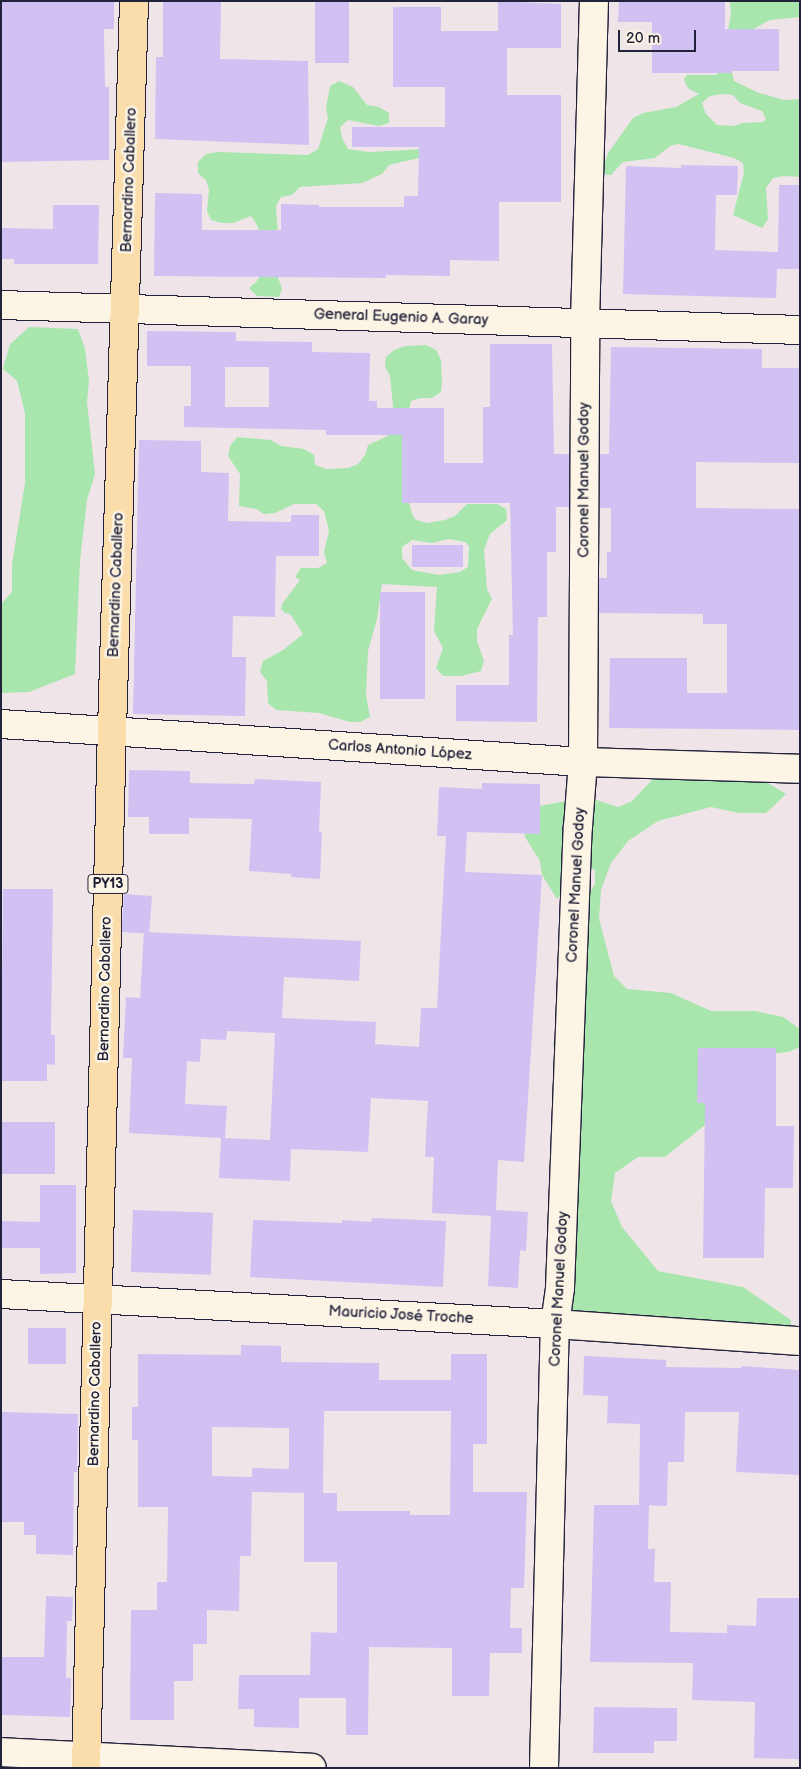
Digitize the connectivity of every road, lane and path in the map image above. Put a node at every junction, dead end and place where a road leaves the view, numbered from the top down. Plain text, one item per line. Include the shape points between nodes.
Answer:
1 (134, 1) edge
2 (594, 1) edge
3 (1, 305) edge
4 (125, 310) junction
5 (585, 322) junction
6 (800, 330) edge
7 (1, 724) edge
8 (112, 730) junction
9 (583, 762) junction
10 (800, 769) edge
11 (1, 1294) edge
12 (98, 1298) junction
13 (555, 1324) junction
14 (800, 1341) edge
15 (1, 1752) edge
16 (86, 1762) edge
17 (312, 1768) edge
18 (544, 1768) edge

1 - 4 highway, Bernardino Caballero / PY13
2 - 5 street, Coronel Manuel Godoy
3 - 4 street, General Eugenio A. Garay
4 - 5 street, General Eugenio A. Garay
4 - 8 highway, Bernardino Caballero / PY13
5 - 6 street, General Eugenio A. Garay
5 - 9 street, Coronel Manuel Godoy
7 - 8 street, Carlos Antonio López
8 - 9 street, Carlos Antonio López
8 - 12 highway, Bernardino Caballero / PY13
9 - 10 street, Carlos Antonio López
9 - 13 street, Coronel Manuel Godoy via 560,1288
11 - 12 street, Mauricio José Troche
12 - 13 street, Mauricio José Troche
12 - 16 highway, Bernardino Caballero / PY13
13 - 14 street, Mauricio José Troche
13 - 18 street, Coronel Manuel Godoy
15 - 16 street
16 - 17 street

